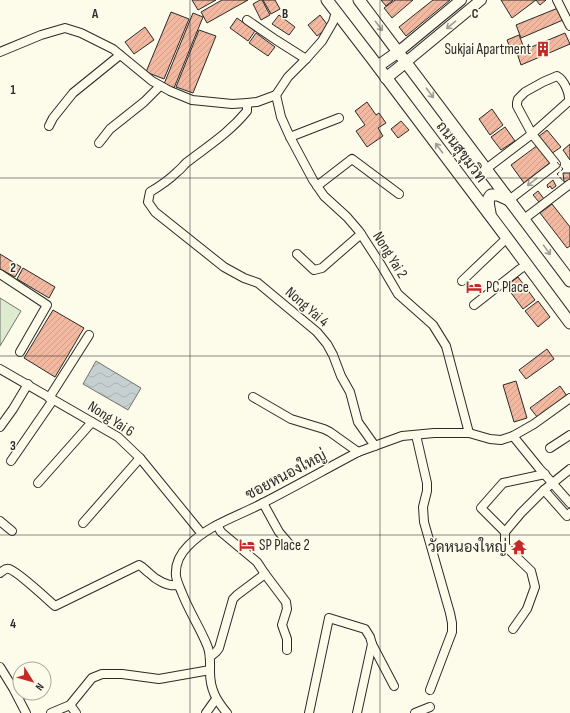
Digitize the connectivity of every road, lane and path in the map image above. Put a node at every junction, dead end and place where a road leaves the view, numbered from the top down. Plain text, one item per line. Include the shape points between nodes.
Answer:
1 (327, 0) edge
2 (359, 0) edge
3 (481, 0) edge
4 (557, 0) edge
5 (457, 1) edge
6 (336, 12) junction
7 (247, 20) dead end
8 (570, 26) edge
9 (0, 52) edge
10 (398, 52) junction
11 (120, 55) junction
12 (306, 59) junction
13 (406, 62) junction
14 (378, 66) junction
15 (386, 78) junction
16 (160, 86) junction
17 (276, 95) junction
18 (247, 103) junction
19 (339, 118) dead end
20 (49, 126) dead end
21 (532, 134) junction
22 (290, 137) junction
23 (98, 143) dead end
24 (486, 169) junction
25 (570, 184) edge
26 (317, 186) junction
27 (399, 194) dead end
28 (509, 200) junction
29 (491, 216) junction
30 (524, 219) junction
31 (361, 234) junction
32 (507, 238) junction
33 (297, 254) dead end
34 (527, 265) junction
35 (0, 274) edge
36 (568, 275) edge
37 (462, 281) dead end
38 (474, 305) dead end
39 (570, 323) edge
40 (89, 335) dead end
41 (20, 352) dead end
42 (0, 369) edge
43 (28, 384) junction
44 (253, 397) dead end
45 (570, 398) edge
46 (51, 399) junction
47 (92, 422) junction
48 (0, 427) edge
49 (469, 433) junction
50 (416, 435) junction
51 (570, 435) edge
52 (513, 436) junction
53 (375, 446) junction
54 (550, 448) dead end
55 (358, 452) junction
56 (140, 458) junction
57 (11, 461) dead end
58 (570, 469) edge
59 (545, 474) junction
60 (38, 483) dead end
61 (552, 483) junction
62 (544, 490) junction
63 (264, 502) junction
64 (570, 503) edge
65 (569, 516) edge
66 (0, 521) edge
67 (83, 524) dead end
68 (217, 525) junction
69 (12, 531) dead end
70 (505, 532) junction
71 (202, 534) junction
72 (291, 546) dead end
73 (0, 572) edge
74 (265, 574) junction
75 (178, 585) junction
76 (513, 629) dead end
77 (372, 644) junction
78 (287, 650) dead end
79 (210, 656) junction
80 (0, 667) edge
81 (210, 670) junction
82 (394, 686) dead end
83 (430, 690) dead end
84 (216, 699) junction
85 (70, 705) junction
86 (430, 707) dead end
87 (26, 713) edge
88 (51, 713) edge
89 (76, 713) edge
90 (206, 713) edge
91 (227, 713) edge
92 (309, 713) edge
93 (357, 713) edge
94 (415, 713) edge

1 - 6 highway, ถนนสุขุมวิท
2 -> 10 highway, ถนนสุขุมวิท
3 -> 13 main road
4 - 8 street
5 - 10 main road
6 - 12 street via 322,41
6 - 14 highway, ถนนสุขุมวิท
7 - 12 street
9 - 11 street via 65,28 114,49
10 - 13 highway, ถนนสุขุมวิท
10 - 14 highway
11 - 16 street
11 - 20 street via 73,93
12 - 17 street via 288,76
13 - 15 highway
13 -> 24 highway, ถนนสุขุมวิท
14 - 15 highway, ถนนสุขุมวิท
29 -> 15 highway, ถนนสุขุมวิท
16 - 18 street via 192,100
16 - 23 street via 110,129
17 - 18 street
17 - 22 street, Nong Yai 2 via 281,117
18 - 53 street, Nong Yai 4 via 247,111 240,120 150,192 148,202 155,212 224,267 258,283 317,332 327,344 350,392 358,422
19 - 22 street
21 - 21 street via 569,101 570,95 557,76 525,92 518,99 517,106
21 - 24 street
21 -> 28 street via 556,164
22 - 26 street, Nong Yai 2
24 - 28 highway, ถนนสุขุมวิท
25 - 30 street
26 - 27 street via 352,159
26 - 31 street, Nong Yai 2
28 - 29 highway via 492,195 488,203
28 - 30 highway, ถนนสุขุมวิท
29 - 32 highway, ถนนสุขุมวิท
30 -> 36 highway, ถนนสุขุมวิท
31 - 33 street via 322,268 314,270
31 - 49 street, Nong Yai 2 via 398,294 433,325 446,346
32 - 34 highway, ถนนสุขุมวิท
32 - 37 street
34 - 38 street
34 - 39 highway, ถนนสุขุมวิท
35 - 41 street via 47,304
40 - 46 street
42 - 43 street, Nong Yai 6
43 - 46 street, Nong Yai 6
43 - 48 street
44 - 55 street via 291,419 330,432
45 - 52 street, ซอยหนองใหญ่
46 - 47 street, Nong Yai 6
46 - 57 street
47 - 56 street, Nong Yai 6 via 118,437
47 - 60 street
49 - 50 street, ซอยหนองใหญ่
49 - 52 street, ซอยหนองใหญ่ via 501,440
50 - 53 street, ซอยหนองใหญ่ via 402,436
50 - 83 street via 427,482 423,507 424,522 452,622 452,632
51 - 54 street
52 - 59 street
53 - 55 street, ซอยหนองใหญ่
55 - 63 street, ซอยหนองใหญ่
56 - 67 street
56 - 71 street, Nong Yai 6
58 - 61 street
59 - 61 street
59 - 70 street via 503,483 481,508
61 - 62 street
61 - 64 street
62 - 65 street
62 - 70 street
63 - 68 street, ซอยหนองใหญ่
63 - 72 street via 274,524
66 - 69 street
68 - 71 street, ซอยหนองใหญ่
68 - 74 street via 220,532 257,562
70 - 76 street via 505,546 531,571 535,587 527,609
71 - 75 street, ซอยหนองใหญ่ via 184,550 178,560
73 - 75 street via 10,569 55,606 139,565 158,580
74 - 78 street via 286,602 287,609 282,625 287,639
74 - 79 street via 233,599 219,648
75 - 79 street, ซอยหนองใหญ่ via 208,646
77 - 82 street
77 - 92 street via 365,629 329,618
77 - 93 street
79 - 81 street, ซอยหนองใหญ่
80 - 87 street
81 - 84 street, ซอยหนองใหญ่ via 212,692
81 - 85 street via 160,680 122,674 102,674 92,678
84 - 90 street
84 - 91 street, ซอยหนองใหญ่
85 - 88 street
85 - 89 street
86 - 94 street

